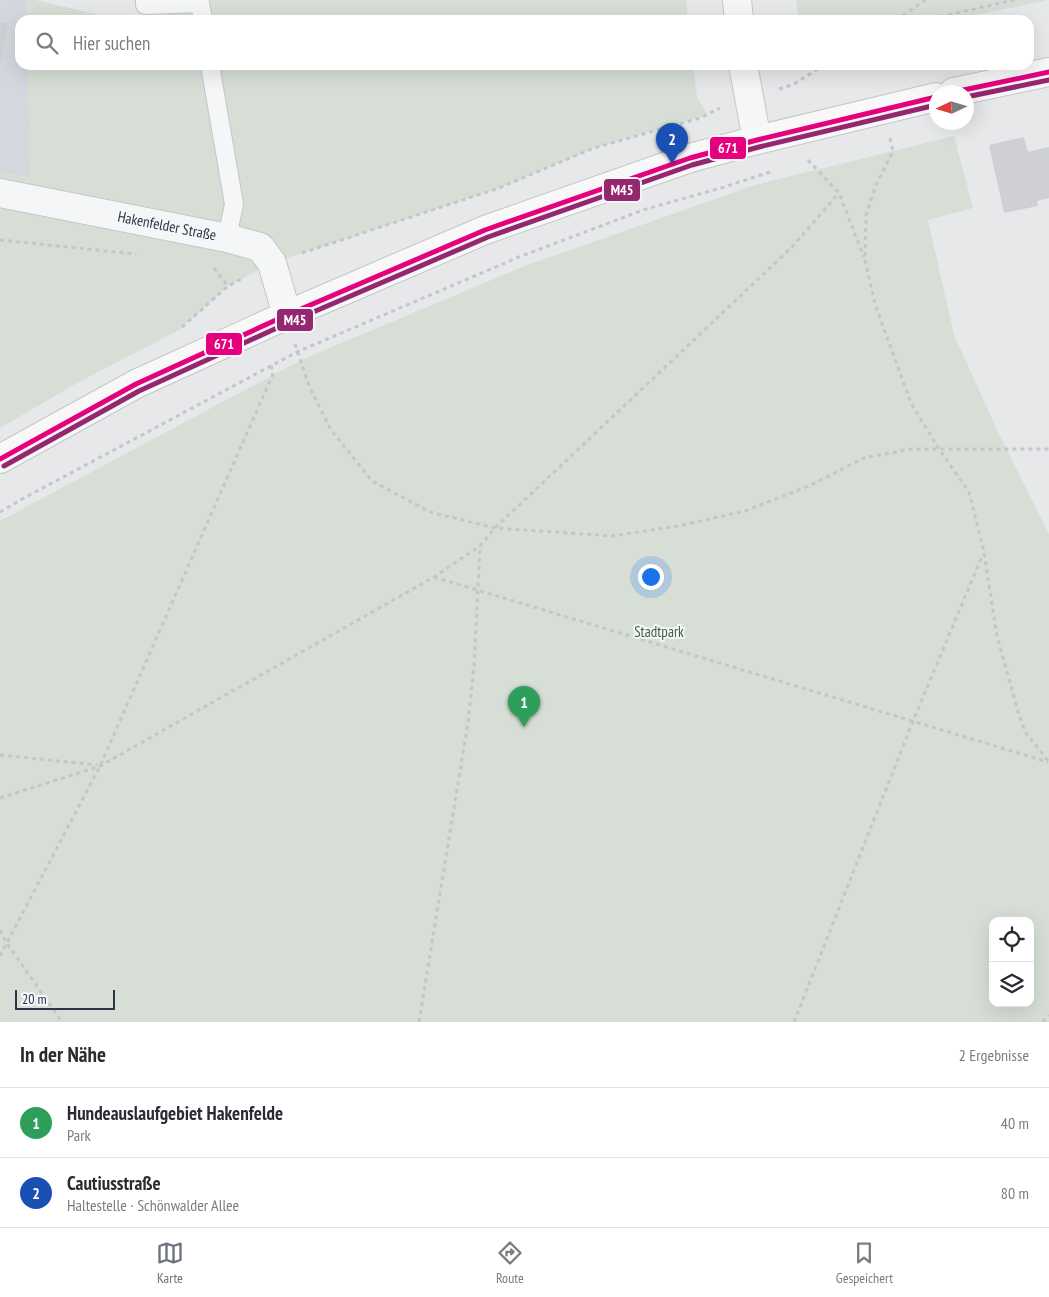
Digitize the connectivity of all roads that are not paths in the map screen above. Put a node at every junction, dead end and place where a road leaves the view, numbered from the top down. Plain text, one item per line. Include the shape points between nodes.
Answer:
1 (145, 0) edge
2 (737, 0) edge
3 (202, 15) edge
4 (738, 15) edge
5 (211, 70) edge
6 (744, 70) edge
7 (1049, 72) edge
8 (974, 88) edge
9 (929, 99) edge
10 (757, 140) junction
11 (0, 193) edge
12 (227, 238) junction
13 (287, 315) junction
14 (0, 459) edge

1 - 3 lane via 145,4 200,4
2 - 4 street
5 - 12 lane via 234,204
6 - 10 street
7 - 8 main road
9 - 10 main road
10 - 13 main road via 690,158 485,230
11 - 12 street, Hakenfelder Straße
12 - 13 street, Hakenfelder Straße via 260,247 272,263
13 - 14 main road via 136,384

